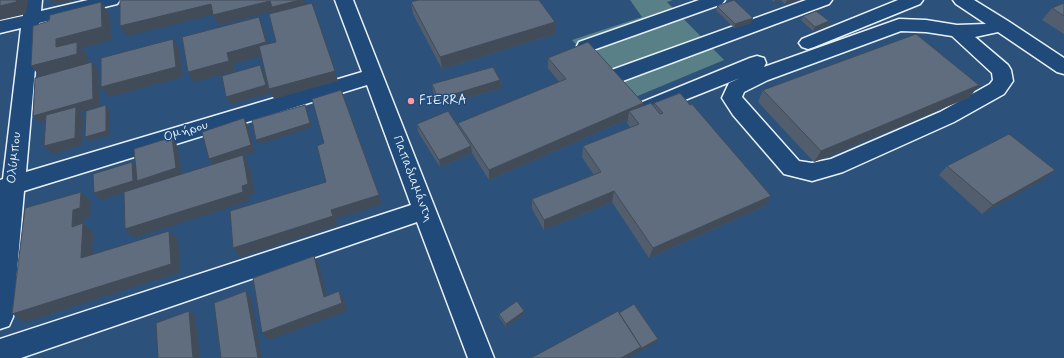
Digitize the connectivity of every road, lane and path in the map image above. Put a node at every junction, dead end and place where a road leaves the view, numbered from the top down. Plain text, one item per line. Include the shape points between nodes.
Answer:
1 (111, 0) edge
2 (344, 0) edge
3 (716, 0) edge
4 (823, 0) edge
5 (914, 0) edge
6 (962, 0) edge
7 (31, 10) edge
8 (1002, 25) junction
9 (0, 27) edge
10 (957, 31) junction
11 (586, 46) edge
12 (1064, 67) edge
13 (373, 76) junction
14 (613, 77) edge
15 (647, 108) edge
16 (6, 187) edge
17 (424, 210) junction
18 (0, 317) edge
19 (0, 352) edge
20 (481, 358) edge

1 - 7 street
2 - 13 street, Παπαδιαμάντη
3 - 11 street
4 - 14 street
5 - 15 street
6 - 8 street
7 - 9 street
7 - 16 street, Ολύμπου
8 - 10 street via 982,31
8 - 12 street
10 - 10 street via 899,25 761,75 736,88 732,98 792,168 812,172 835,166 947,117 997,89 1003,81 1001,70
13 - 16 street, Ομήρου
13 - 17 street, Παπαδιαμάντη
16 - 18 street, Ολύμπου
17 - 19 street
17 - 20 street, Παπαδιαμάντη

